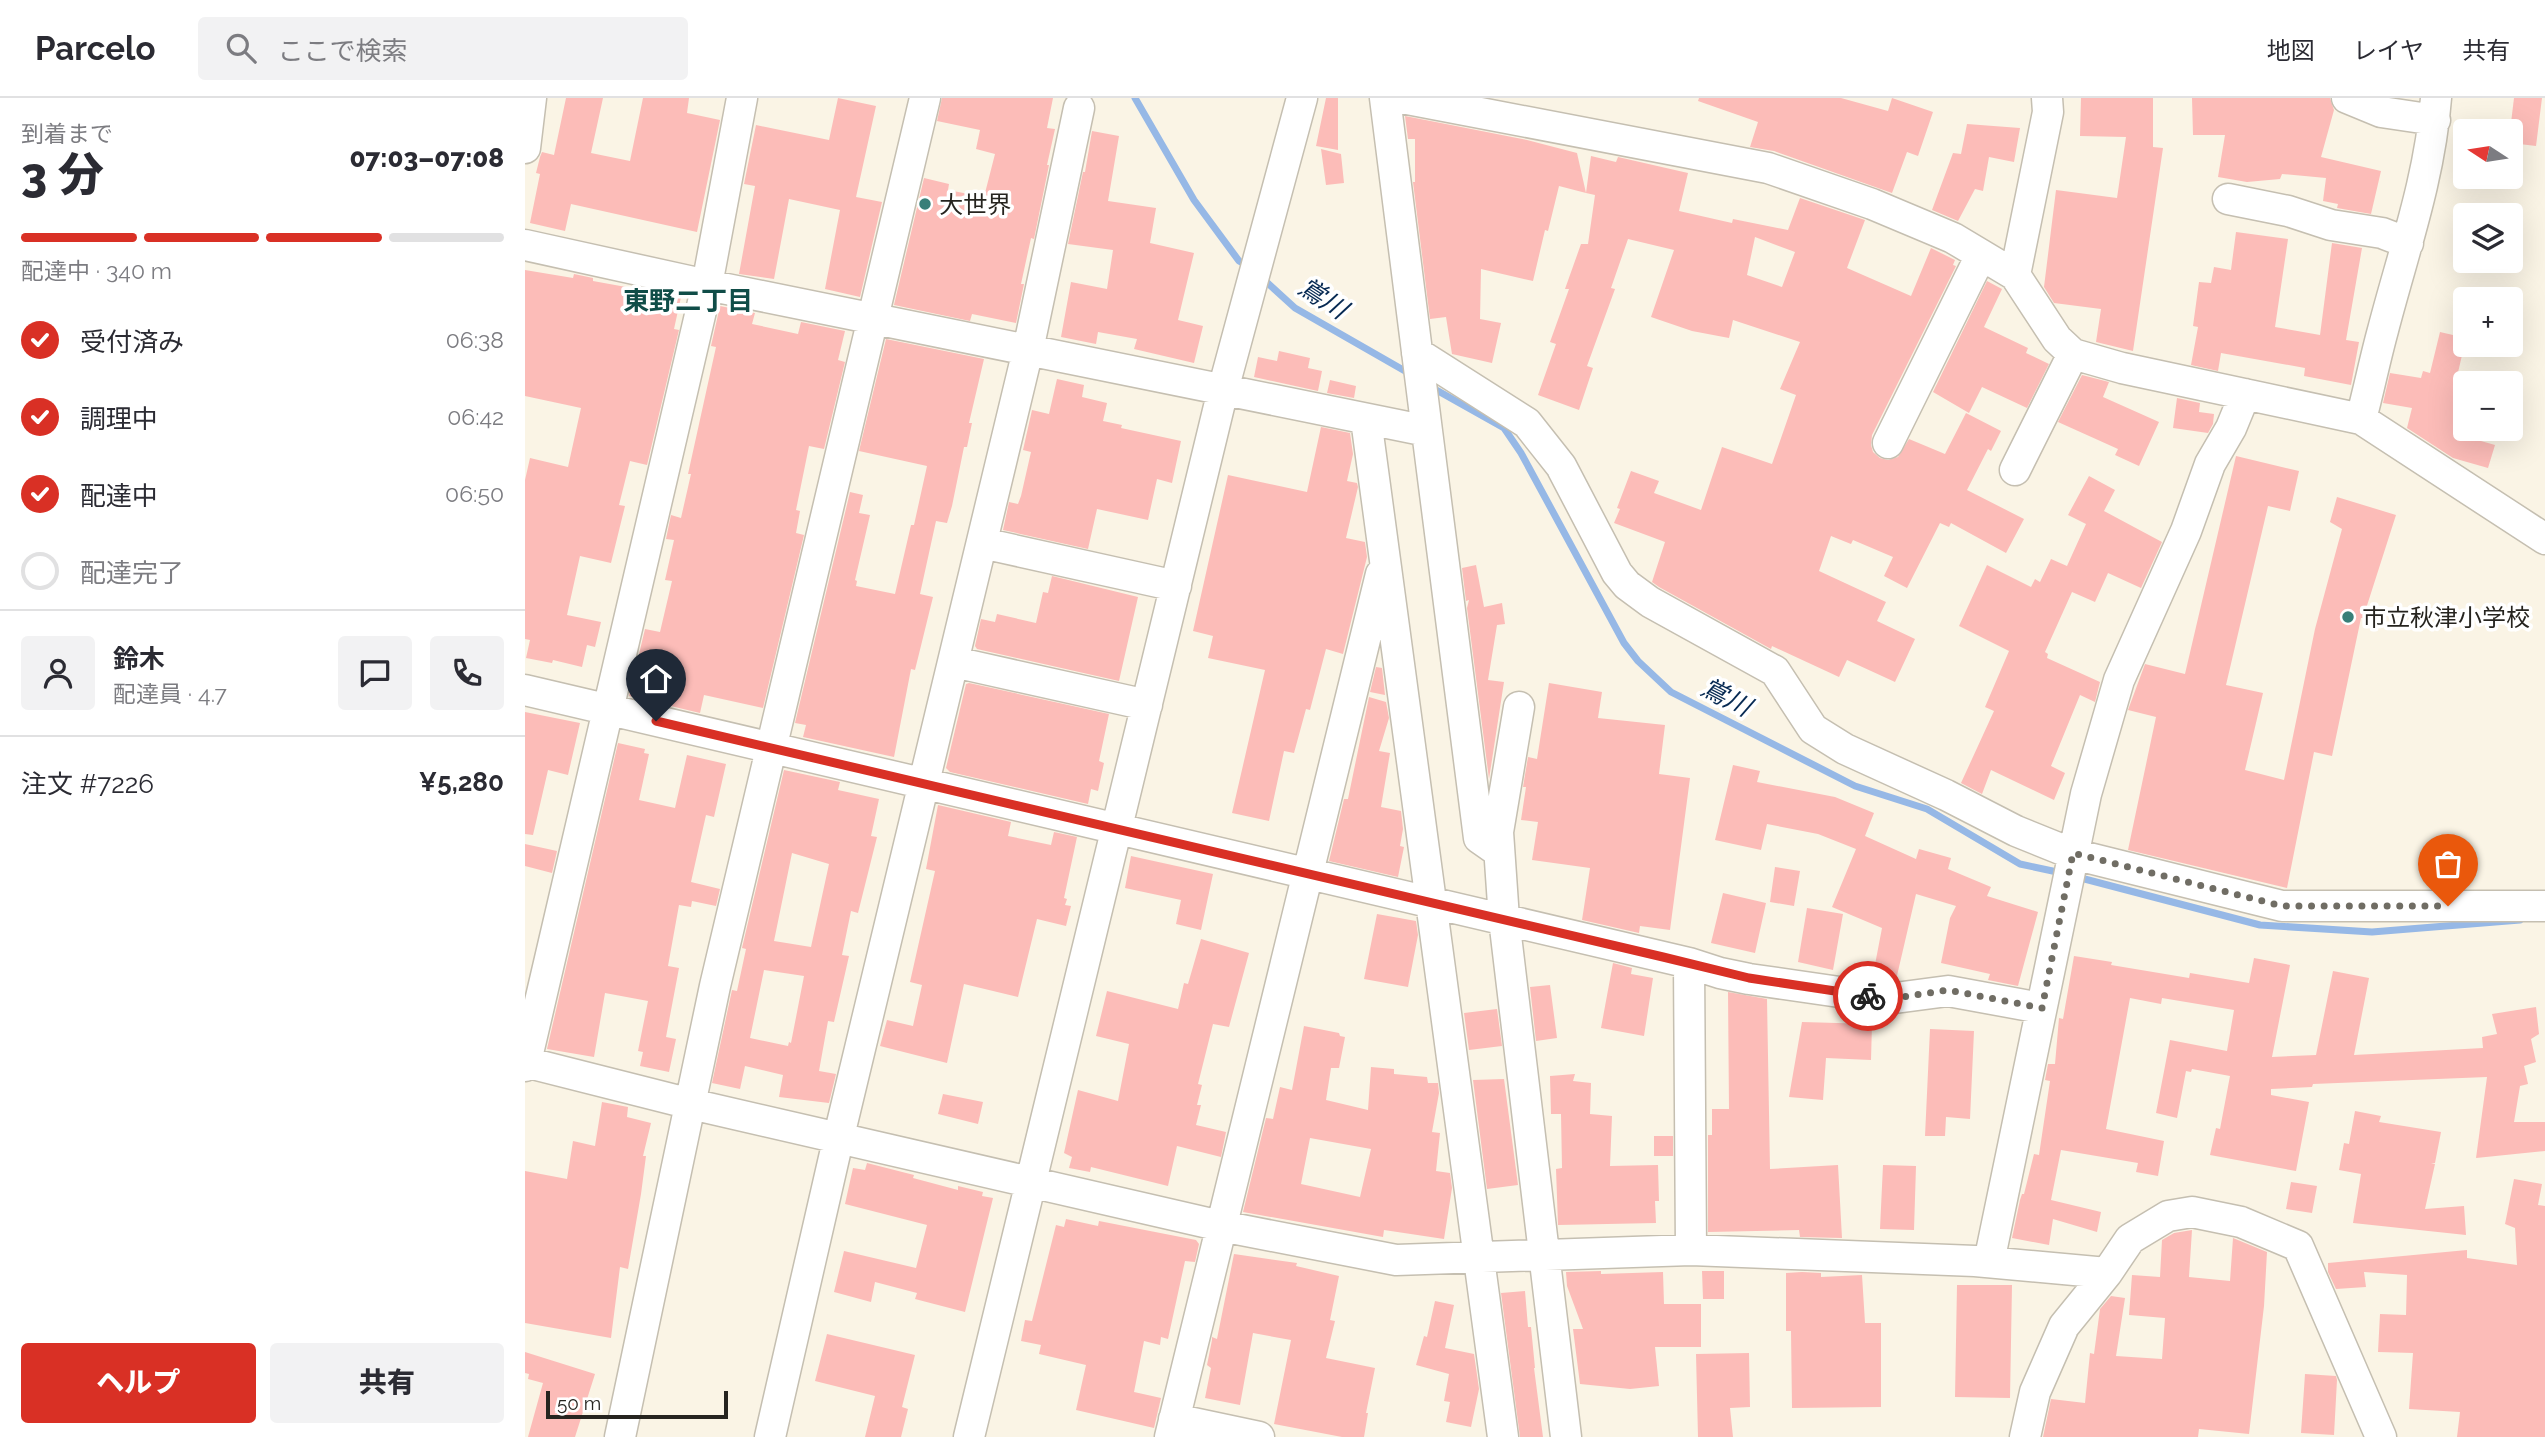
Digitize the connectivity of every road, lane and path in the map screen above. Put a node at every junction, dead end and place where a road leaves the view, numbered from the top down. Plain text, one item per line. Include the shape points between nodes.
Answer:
1 (531, 98) edge
2 (742, 98) edge
3 (925, 98) edge
4 (1301, 98) edge
5 (1385, 98) edge
6 (1402, 98) edge
7 (2047, 98) edge
8 (2347, 98) edge
9 (1079, 108) dead end
10 (2435, 109) edge
11 (525, 148) edge
12 (2228, 199) dead end
13 (2408, 243) junction
14 (525, 244) edge
15 (1981, 255) junction
16 (2015, 275) junction
17 (707, 285) junction
18 (872, 318) junction
19 (1028, 350) junction
20 (1417, 353) junction
21 (2073, 354) junction
22 (1223, 390) junction
23 (2245, 394) junction
24 (1366, 419) junction
25 (2361, 419) junction
26 (1427, 431) junction
27 (1888, 443) dead end
28 (2015, 470) dead end
29 (2545, 539) edge
30 (982, 543) junction
31 (1386, 554) junction
32 (1176, 586) junction
33 (954, 662) junction
34 (525, 690) edge
35 (1147, 705) junction
36 (1519, 707) dead end
37 (609, 710) junction
38 (773, 748) junction
39 (925, 782) junction
40 (1118, 828) junction
41 (1499, 852) junction
42 (2073, 856) junction
43 (1309, 873) junction
44 (1431, 903) junction
45 (2545, 906) edge
46 (1504, 919) junction
47 (1689, 963) junction
48 (2042, 1008) junction
49 (525, 1063) edge
50 (691, 1104) junction
51 (839, 1136) junction
52 (1030, 1181) junction
53 (1221, 1226) junction
54 (1691, 1250) junction
55 (1545, 1254) junction
56 (1479, 1257) junction
57 (1989, 1262) junction
58 (2107, 1273) junction
59 (1172, 1428) edge
60 (620, 1437) edge
61 (770, 1437) edge
62 (969, 1437) edge
63 (1259, 1437) edge
64 (1503, 1437) edge
65 (1566, 1437) edge
66 (2025, 1437) edge
67 (2381, 1437) edge

1 - 11 street
2 - 17 street
3 - 18 street
4 - 22 street
5 - 20 street
6 - 15 street via 1768,168 1872,204 1954,238
7 - 16 street
8 - 10 street via 2381,112
9 - 19 street
10 - 13 street
12 - 13 street via 2382,233
13 - 25 street
14 - 17 street
15 - 16 street
15 - 27 street
16 - 21 street via 2057,339
17 - 18 street
17 - 37 street
18 - 19 street
18 - 38 street
19 - 22 street
19 - 30 street
20 - 26 street
20 - 42 street via 1527,423 1561,466 1627,585 1775,671 1813,729 1845,749
21 - 23 street
21 - 28 street
22 - 24 street
22 - 32 street
23 - 25 street
23 - 42 street via 2210,464 2186,531 2119,680
24 - 26 street
24 - 31 street
25 - 29 street
26 - 41 street via 1479,838
30 - 32 street
30 - 33 street
31 - 43 street
31 - 44 street
32 - 35 street
33 - 35 street
33 - 39 street
34 - 37 street
35 - 40 street
36 - 41 street via 1498,832
37 - 38 street
37 - 49 street
38 - 39 street
38 - 50 street
39 - 40 street
39 - 51 street
40 - 43 street
40 - 52 street
41 - 46 street
42 - 45 street via 2282,906
42 - 48 street
43 - 44 street
43 - 53 street
44 - 46 street
44 - 56 street
46 - 47 street
46 - 55 street
47 - 48 street via 1739,977 1874,997 1948,990
47 - 54 street
48 - 57 street
49 - 50 street
50 - 51 street
50 - 60 street
51 - 52 street
51 - 61 street
52 - 53 street
52 - 62 street
53 - 56 street via 1396,1260
53 - 59 street
54 - 55 street
54 - 57 street
55 - 56 street
55 - 65 street
56 - 64 street
57 - 58 street
58 - 66 street via 2064,1326 2035,1392
58 - 67 street via 2130,1239 2168,1216 2192,1212 2241,1222 2298,1246
59 - 63 street

